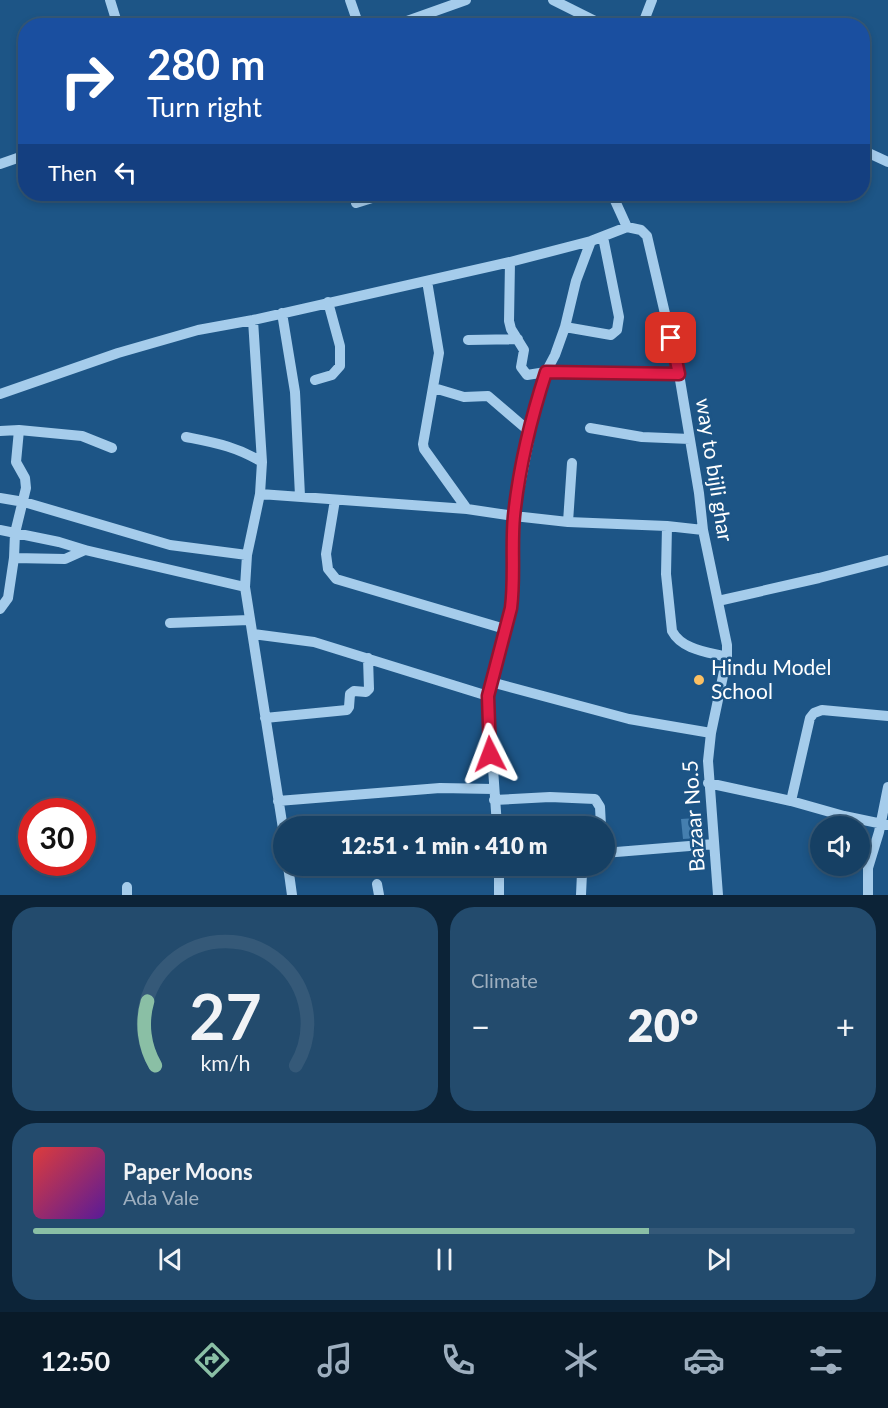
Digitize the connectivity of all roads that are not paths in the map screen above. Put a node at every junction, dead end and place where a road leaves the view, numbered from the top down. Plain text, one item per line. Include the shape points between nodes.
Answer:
1 (110, 0) edge
2 (350, 0) edge
3 (466, 0) edge
4 (652, 0) edge
5 (560, 1) edge
6 (116, 18) edge
7 (356, 18) edge
8 (415, 18) edge
9 (590, 18) edge
10 (645, 18) edge
11 (870, 154) edge
12 (18, 158) edge
13 (888, 162) edge
14 (0, 164) edge
15 (362, 201) edge
16 (615, 201) edge
17 (356, 203) dead end
18 (627, 227) junction
19 (603, 237) junction
20 (591, 241) junction
21 (510, 262) junction
22 (427, 281) junction
23 (328, 302) junction
24 (282, 313) junction
25 (254, 320) junction
26 (565, 327) junction
27 (518, 339) junction
28 (468, 340) dead end
29 (546, 372) junction
30 (679, 374) junction
31 (315, 380) dead end
32 (434, 388) junction
33 (0, 394) edge
34 (590, 428) dead end
35 (19, 429) junction
36 (0, 431) edge
37 (530, 432) junction
38 (186, 437) dead end
39 (690, 439) junction
40 (112, 448) dead end
41 (262, 462) junction
42 (572, 463) dead end
43 (260, 494) junction
44 (300, 496) junction
45 (0, 498) edge
46 (335, 500) junction
47 (24, 502) junction
48 (467, 509) junction
49 (514, 516) junction
50 (568, 522) junction
51 (668, 526) junction
52 (0, 530) edge
53 (703, 531) junction
54 (15, 533) junction
55 (85, 550) junction
56 (247, 555) junction
57 (14, 558) junction
58 (708, 558) joint
59 (888, 560) edge
60 (245, 587) junction
61 (718, 601) junction
62 (0, 609) edge
63 (249, 620) junction
64 (170, 623) dead end
65 (505, 628) junction
66 (253, 634) junction
67 (727, 657) junction
68 (368, 658) junction
69 (491, 682) junction
70 (488, 696) junction
71 (888, 716) edge
72 (265, 718) junction
73 (711, 733) junction
74 (708, 783) junction
75 (888, 787) edge
76 (493, 789) junction
77 (494, 800) junction
78 (278, 801) junction
79 (791, 801) junction
80 (281, 816) edge
81 (496, 816) edge
82 (600, 816) edge
83 (884, 824) edge
84 (714, 844) junction
85 (615, 852) edge
86 (289, 876) edge
87 (499, 876) edge
88 (582, 876) edge
89 (292, 895) edge
90 (499, 895) edge
91 (581, 895) edge
92 (718, 895) edge
93 (868, 895) edge

1 - 6 street
2 - 7 street
3 - 8 street
4 - 10 street
5 - 9 street
11 - 13 street
12 - 14 street
15 - 17 street
16 - 18 street, way to bijli ghar
18 - 19 street
18 - 30 street, way to bijli ghar via 641,230 647,236
19 - 20 street
19 - 26 street via 619,317 617,330 611,335
20 - 21 street
20 - 26 street
21 - 22 street
21 - 27 street via 509,321
22 - 23 street
22 - 32 street via 438,342
23 - 24 street
23 - 31 street via 340,346 340,366 332,375
24 - 25 street
24 - 44 street via 295,392
25 - 33 street via 198,330 118,353
25 - 41 street
26 - 29 street
27 - 28 street
27 - 29 street via 524,350 523,372
29 - 30 street
29 - 37 street
30 - 39 street, way to bijli ghar
32 - 37 street via 464,397 488,396
32 - 48 street via 424,449
34 - 39 street via 642,438
35 - 36 street
35 - 40 street via 82,436
35 - 47 street via 16,462 27,483
37 - 49 street
38 - 41 street via 230,446
39 - 53 street, way to bijli ghar
41 - 43 street
42 - 50 street
43 - 44 street
43 - 56 street
44 - 46 street
45 - 47 street
46 - 48 street
46 - 65 street via 326,554 328,568 336,579
47 - 54 street
47 - 56 street via 170,545
48 - 49 street
49 - 50 street
49 - 65 street via 513,593
50 - 51 street
51 - 53 street
51 - 67 street via 666,574 672,631 688,646
52 - 54 street
53 - 58 street, way to bijli ghar
54 - 55 street
54 - 57 street
55 - 57 street via 66,559
55 - 60 street
56 - 60 street
57 - 62 street via 8,598
58 - 61 street, Bazaar No.5
59 - 61 street
60 - 63 street
61 - 67 street, Bazaar No.5
63 - 64 street
63 - 66 street
65 - 69 street
66 - 68 street via 314,642
66 - 72 street
67 - 73 street, Bazaar No.5
68 - 70 street
68 - 72 street via 369,690 354,691 347,710
69 - 70 street
69 - 73 street via 629,719
70 - 76 street
71 - 79 street via 822,710 814,713
72 - 78 street
73 - 74 street, Bazaar No.5
74 - 79 street
74 - 84 street, Bazaar No.5
75 - 83 street
76 - 77 street
76 - 78 street via 440,788
77 - 81 street
77 - 82 street via 595,799
78 - 80 street
79 - 83 street
83 - 93 street via 868,868
84 - 85 street
84 - 92 street, Bazaar No.5
86 - 89 street
87 - 90 street
88 - 91 street

